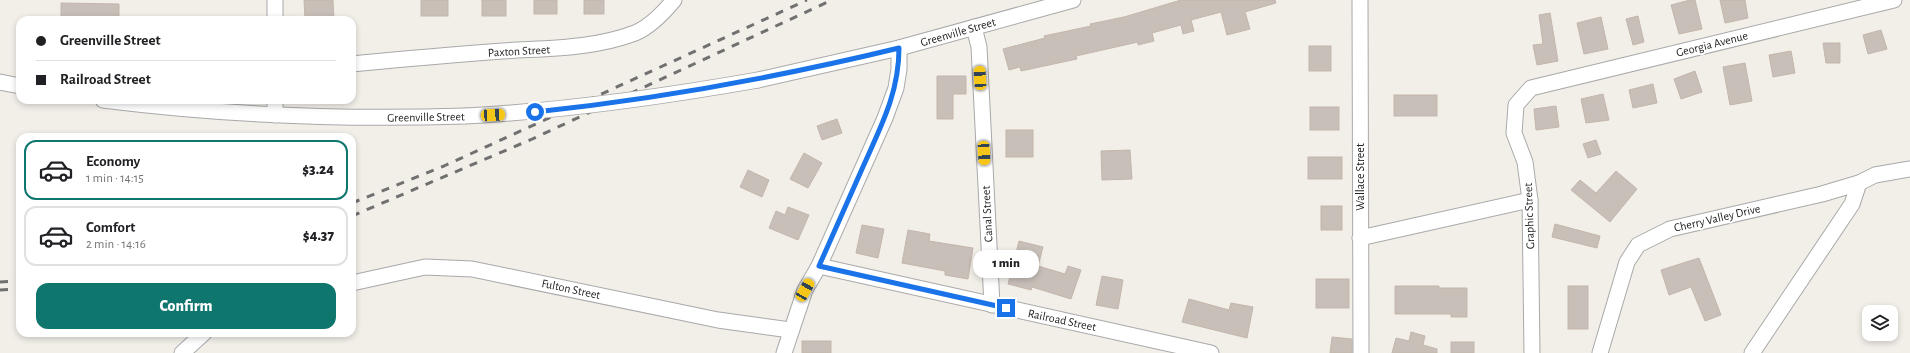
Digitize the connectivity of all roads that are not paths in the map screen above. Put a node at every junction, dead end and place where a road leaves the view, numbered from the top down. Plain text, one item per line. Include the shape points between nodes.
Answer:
1 (275, 0) edge
2 (1073, 0) edge
3 (1360, 0) edge
4 (1894, 0) edge
5 (674, 1) edge
6 (275, 16) edge
7 (974, 27) junction
8 (899, 48) junction
9 (356, 64) edge
10 (0, 82) edge
11 (16, 85) edge
12 (1531, 88) joint
13 (136, 104) edge
14 (275, 104) edge
15 (275, 115) junction
16 (1910, 169) edge
17 (1859, 183) junction
18 (1530, 200) junction
19 (1360, 238) junction
20 (819, 266) junction
21 (356, 282) edge
22 (992, 305) junction
23 (790, 330) junction
24 (200, 337) edge
25 (182, 353) edge
26 (784, 353) edge
27 (1211, 353) edge
28 (1362, 353) edge
29 (1532, 353) edge
30 (1600, 353) edge
31 (1752, 353) edge

1 - 6 street
2 - 7 street, Greenville Street
3 - 19 street, Wallace Street
4 - 12 street, Georgia Avenue
5 - 9 street, Paxton Street via 637,32 615,40 555,49
7 - 8 street, Greenville Street
7 - 22 street, Canal Street via 978,47
8 - 15 street, Greenville Street, bridge via 758,80 584,107 465,116 346,118
8 - 20 street via 896,88 885,118
10 - 11 street
12 - 18 street, Graphic Street via 1516,105 1514,133 1526,162
13 - 15 street, Greenville Street
14 - 15 street
16 - 17 street, Cherry Valley Drive via 1875,175
17 - 30 street, Cherry Valley Drive via 1670,229 1638,246 1625,268
17 - 31 street via 1852,204
18 - 19 street
18 - 29 street, Graphic Street
19 - 28 street, Wallace Street
20 - 22 street, Railroad Street
20 - 23 street via 805,290
21 - 23 street, Fulton Street via 426,267 472,269 718,320
22 - 27 street, Railroad Street
23 - 26 street
24 - 25 street

